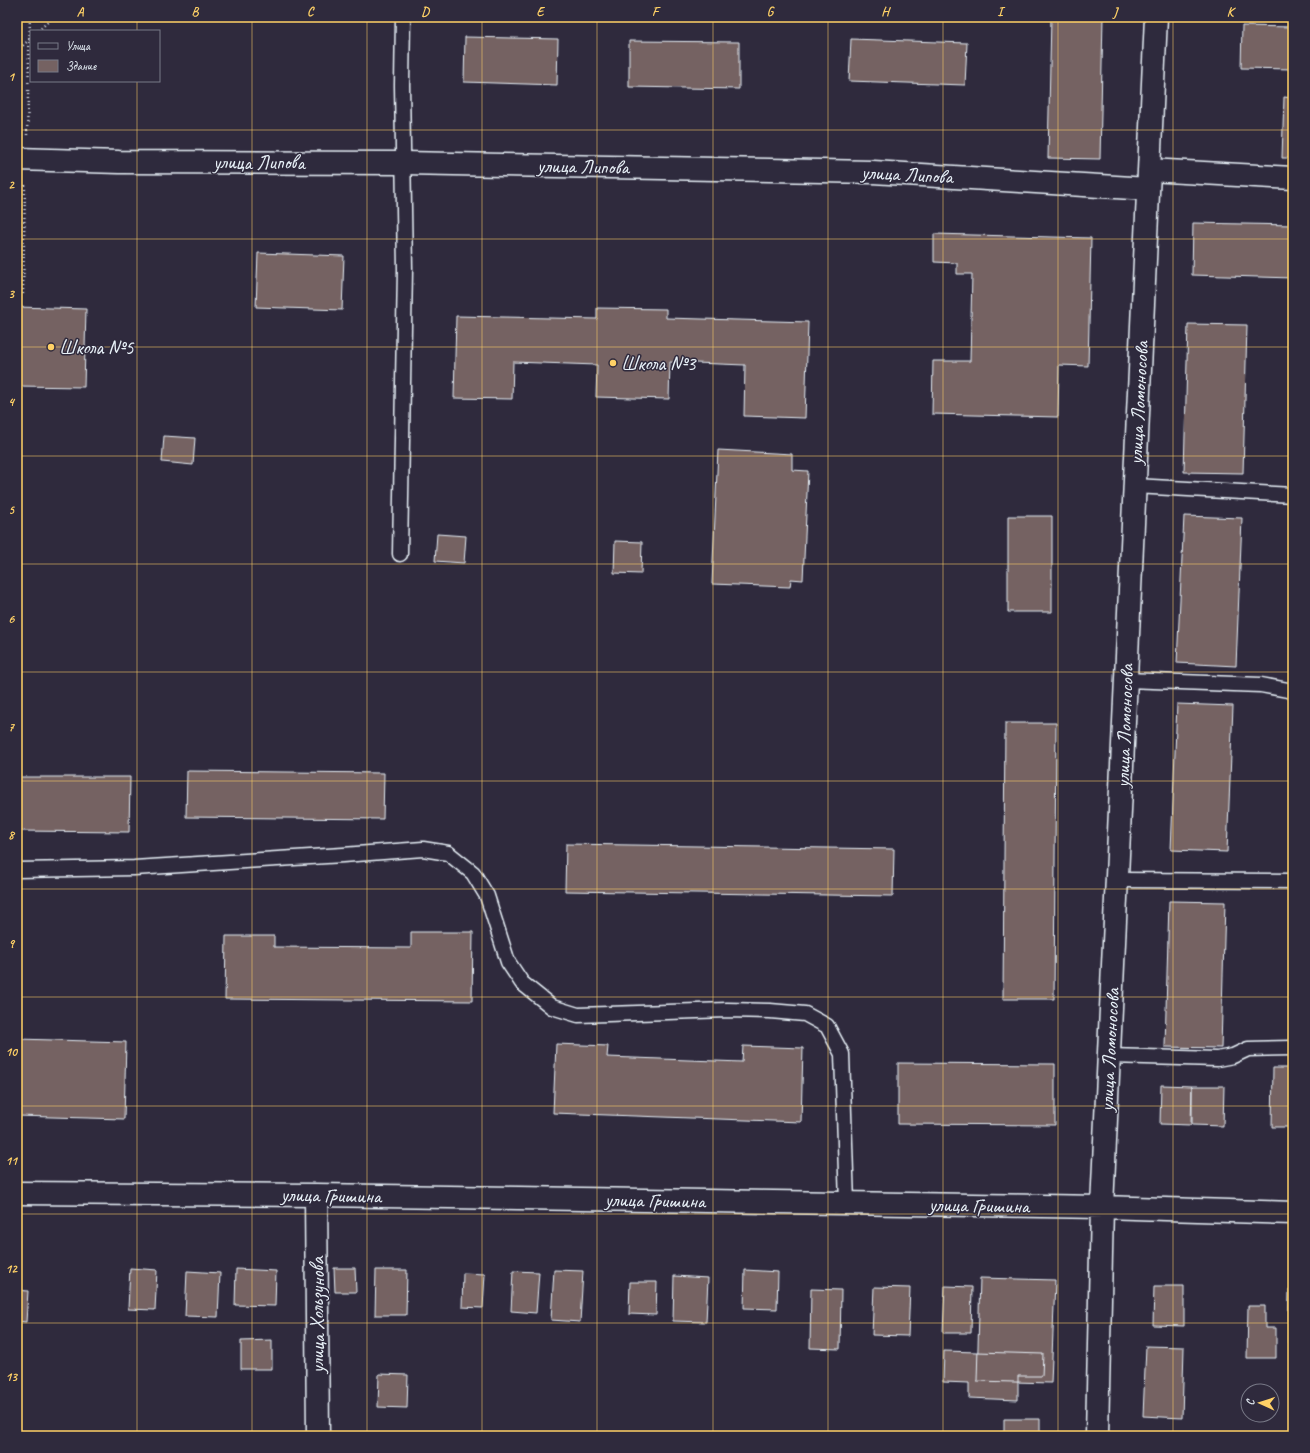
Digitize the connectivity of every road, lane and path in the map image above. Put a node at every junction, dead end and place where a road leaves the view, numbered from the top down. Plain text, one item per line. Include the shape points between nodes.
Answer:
1 (53, 17) edge
2 (403, 17) edge
3 (1156, 17) edge
4 (39, 30) edge
5 (30, 39) edge
6 (17, 51) edge
7 (17, 159) edge
8 (404, 163) junction
9 (1293, 178) edge
10 (1148, 180) junction
11 (1134, 486) junction
12 (1293, 495) edge
13 (400, 554) dead end
14 (1126, 680) junction
15 (1293, 691) edge
16 (17, 870) edge
17 (1117, 880) junction
18 (1293, 881) edge
19 (1293, 1048) edge
20 (1109, 1056) junction
21 (17, 1192) edge
22 (316, 1194) junction
23 (847, 1203) junction
24 (1102, 1207) junction
25 (1293, 1213) edge
26 (318, 1436) edge
27 (1098, 1436) edge

1 - 4 path
2 - 8 lane
3 - 10 street, улица Ломоносова
5 - 6 path
7 - 8 street, улица Липова
8 - 10 street, улица Липова
8 - 13 lane via 405,269
9 - 10 street, улица Липова
10 - 11 street, улица Ломоносова
11 - 12 lane
11 - 14 street, улица Ломоносова
14 - 15 lane via 1261,685
14 - 17 street, улица Ломоносова
16 - 23 lane via 134,868 422,849 448,853 473,873 487,896 508,962 522,983 552,1007 578,1015 770,1011 805,1014 828,1026 842,1054
17 - 18 lane
17 - 20 street, улица Ломоносова
19 - 20 lane via 1248,1049 1233,1056 1217,1059
20 - 24 street, улица Ломоносова
21 - 22 street, улица Гришина
22 - 23 street, улица Гришина
22 - 26 street, улица Хользунова
23 - 24 street, улица Гришина
24 - 25 street, улица Гришина
24 - 27 street, улица Ломоносова

